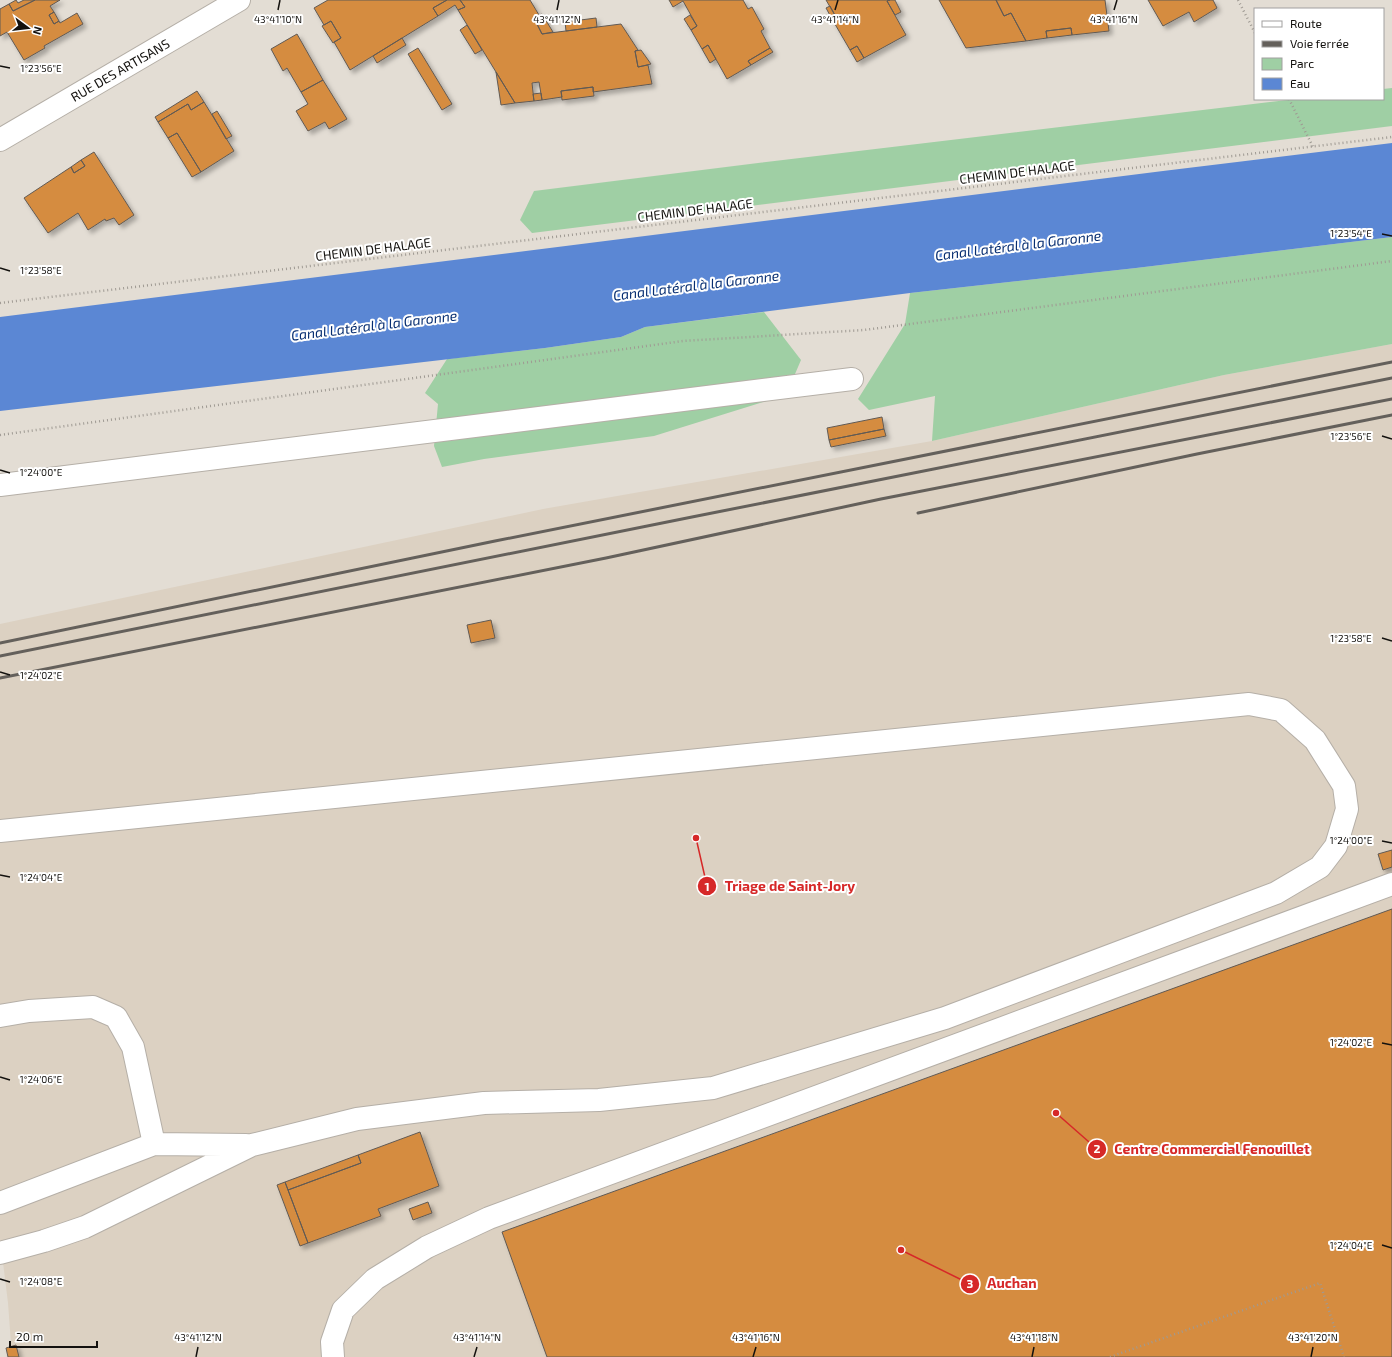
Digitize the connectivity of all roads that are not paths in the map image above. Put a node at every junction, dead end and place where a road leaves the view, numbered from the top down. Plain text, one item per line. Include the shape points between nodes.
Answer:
1 (240, 0) edge
2 (0, 140) edge
3 (852, 378) dead end
4 (0, 485) edge
5 (0, 831) edge
6 (1392, 884) edge
7 (0, 1016) edge
8 (154, 1144) junction
9 (252, 1145) junction
10 (0, 1203) edge
11 (0, 1254) edge
12 (333, 1357) edge

1 - 2 street, RUE DES ARTISANS
3 - 4 street
5 - 9 street via 1249,704 1281,710 1315,740 1344,786 1347,809 1336,846 1320,867 1276,893 945,1018 713,1088 599,1100 484,1103 357,1119
6 - 12 street via 490,1218 427,1247 375,1279 343,1310 332,1342
7 - 8 street via 29,1011 93,1007 116,1018 133,1047
8 - 9 street
8 - 10 street
9 - 11 street via 85,1227

